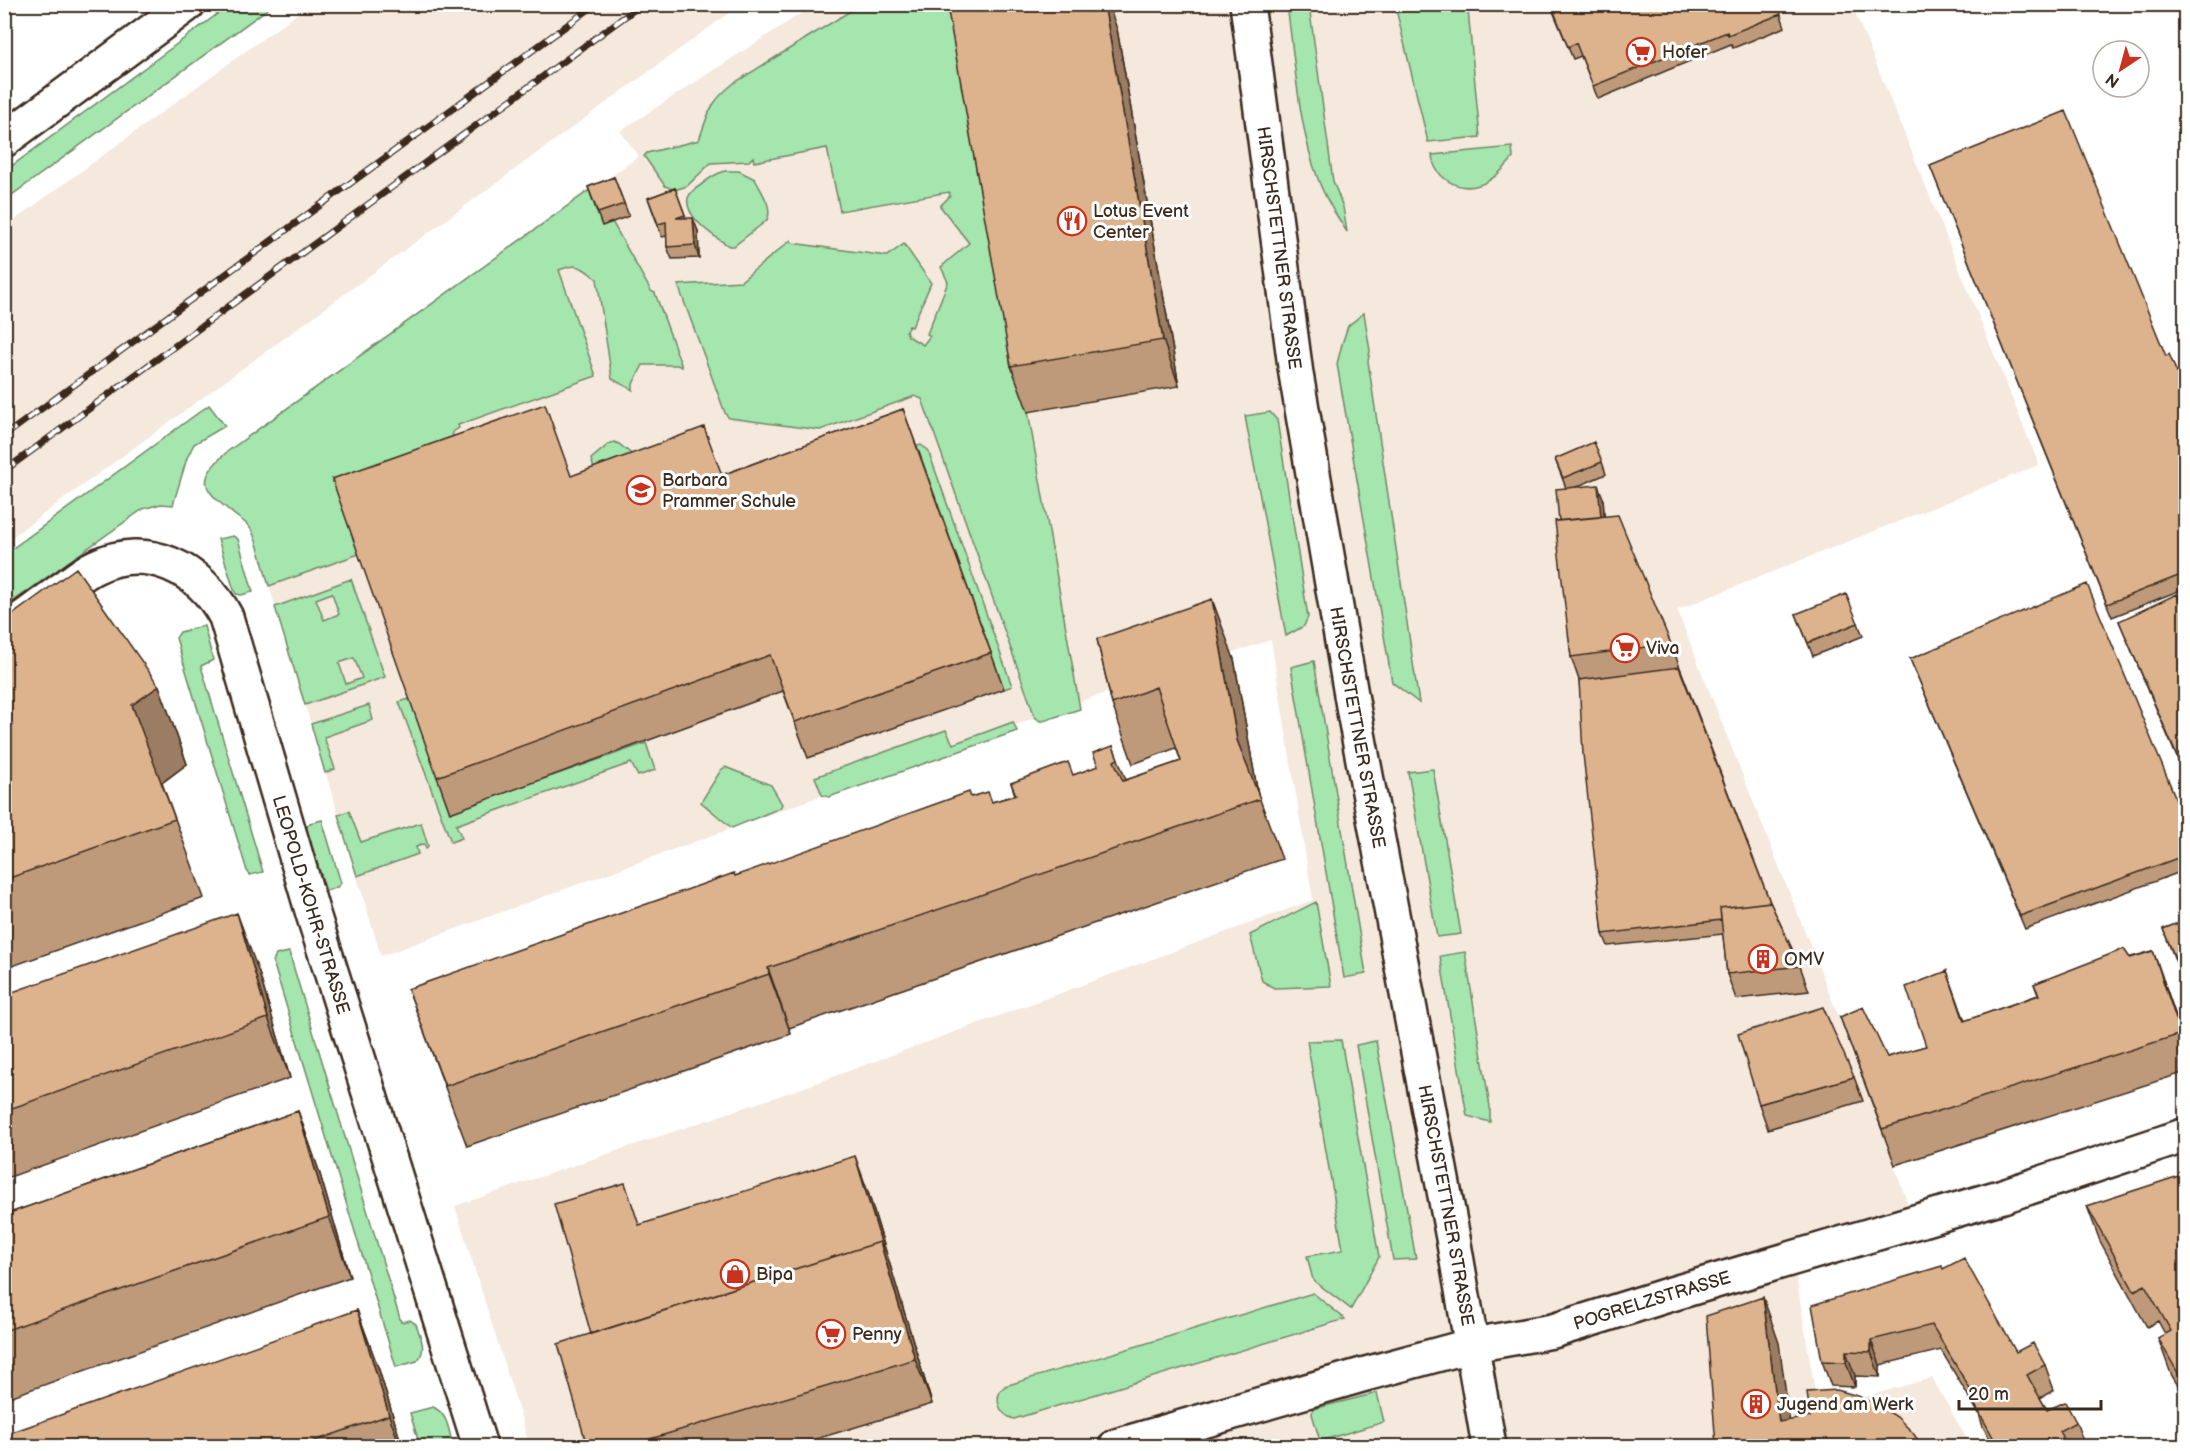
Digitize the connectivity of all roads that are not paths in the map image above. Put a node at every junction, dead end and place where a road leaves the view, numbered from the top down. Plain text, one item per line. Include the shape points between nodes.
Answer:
1 (188, 4) edge
2 (1247, 4) edge
3 (4, 140) edge
4 (4, 632) edge
5 (2186, 1135) edge
6 (1473, 1346) junction
7 (480, 1446) edge
8 (1116, 1446) edge
9 (1489, 1446) edge

1 - 3 street
2 - 6 street, HIRSCHSTETTNER STRASSE via 1296,374 1354,712
4 - 7 street, LEOPOLD-KOHR-STRASSE via 94,567 122,558 152,558 175,566 216,598 226,617 313,914
5 - 6 street, POGRELZSTRASSE via 2003,1196 1553,1331
6 - 8 street, POGRELZSTRASSE
6 - 9 street, HIRSCHSTETTNER STRASSE

